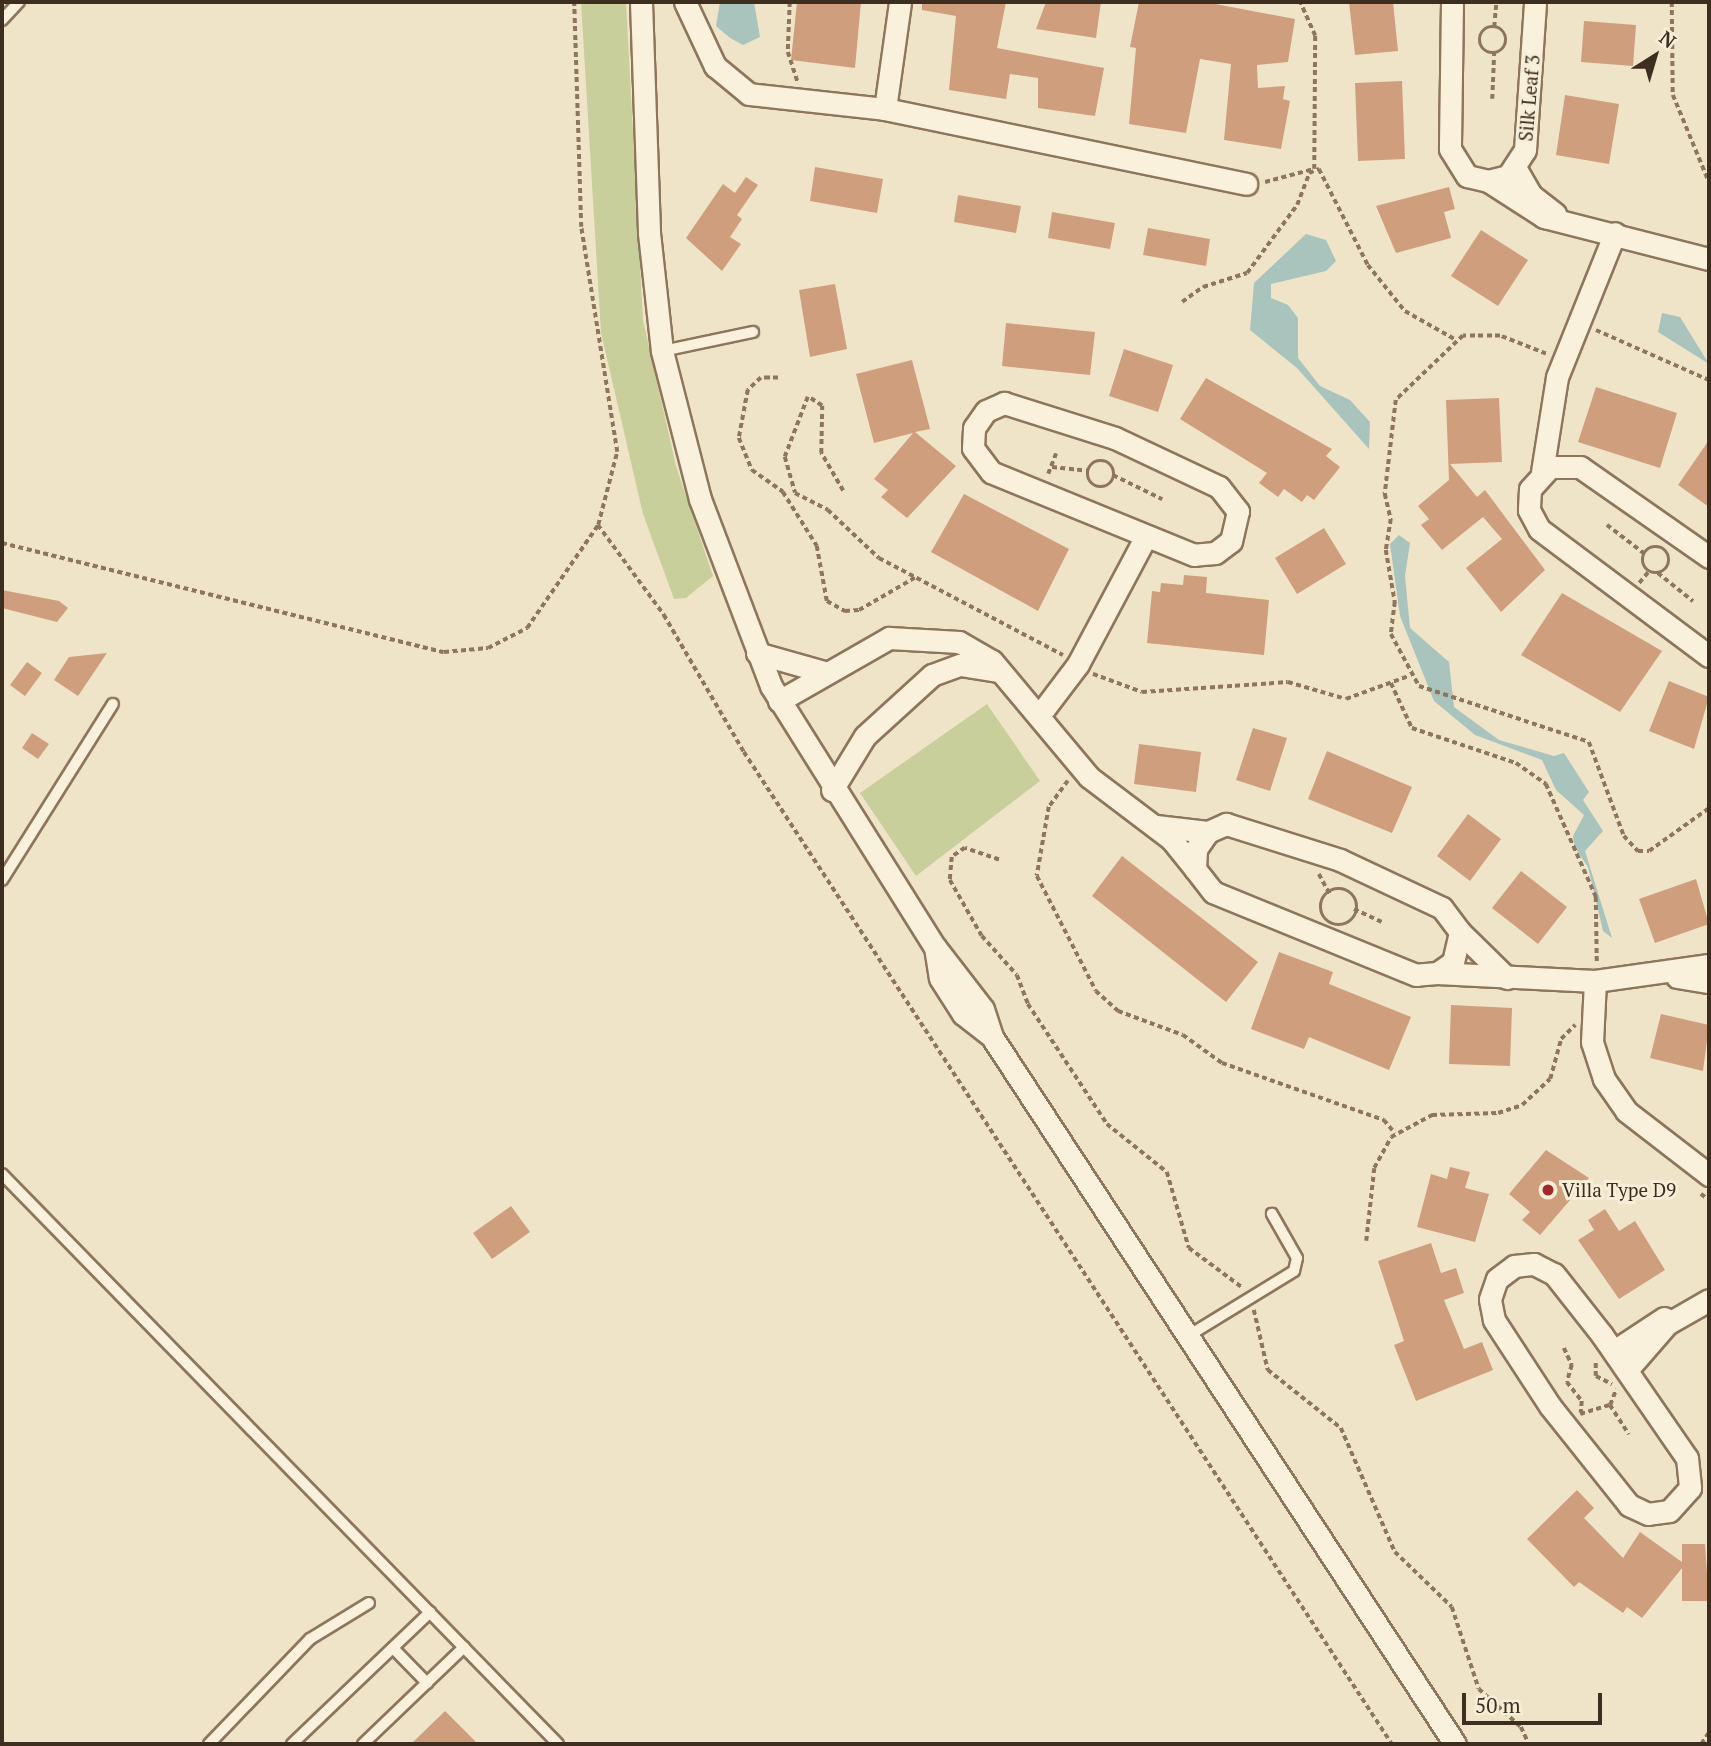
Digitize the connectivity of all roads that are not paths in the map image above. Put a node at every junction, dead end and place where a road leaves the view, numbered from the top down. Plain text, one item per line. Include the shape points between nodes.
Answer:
1 (19, 2) edge
2 (641, 2) edge
3 (685, 2) edge
4 (900, 2) edge
5 (1452, 2) edge
6 (1535, 2) edge
7 (2, 20) edge
8 (885, 110) junction
9 (1516, 169) junction
10 (1488, 181) junction
11 (1246, 184) road end
12 (1567, 220) junction
13 (1615, 233) junction
14 (1709, 259) edge
15 (753, 332) dead end
16 (662, 351) junction
17 (1542, 472) junction
18 (1113, 526) junction
19 (1145, 538) junction
20 (1709, 557) edge
21 (1117, 581) junction
22 (940, 636) junction
23 (757, 653) junction
24 (1709, 656) edge
25 (945, 668) junction
26 (824, 672) junction
27 (1006, 675) junction
28 (779, 702) junction
29 (113, 704) dead end
30 (1041, 713) junction
31 (832, 790) junction
32 (1156, 826) junction
33 (1208, 832) junction
34 (1195, 869) junction
35 (2, 880) edge
36 (1460, 932) junction
37 (1709, 965) edge
38 (1437, 973) junction
39 (1647, 974) junction
40 (1507, 978) junction
41 (1595, 981) junction
42 (1709, 982) edge
43 (2, 1174) edge
44 (1709, 1175) edge
45 (1272, 1214) dead end
46 (1709, 1300) edge
47 (1684, 1313) junction
48 (1188, 1336) junction
49 (1615, 1351) junction
50 (1628, 1369) junction
51 (369, 1603) dead end
52 (430, 1612) junction
53 (464, 1647) junction
54 (393, 1648) junction
55 (427, 1683) junction
56 (209, 1744) edge
57 (292, 1744) edge
58 (363, 1744) edge
59 (558, 1744) edge
60 (1455, 1744) edge

1 - 7 lane
2 - 16 street via 649,233
3 - 8 street via 715,66 730,83 749,94
4 - 8 street
5 - 10 street via 1450,149 1466,176
6 - 9 street, Silk Leaf 3 via 1530,108
8 - 11 street
9 - 10 street, Silk Leaf 3
9 - 12 street via 1541,205
10 - 12 street via 1523,209
12 - 13 street
13 - 14 street
13 - 17 street via 1563,360 1546,424
15 - 16 lane
16 - 23 street via 700,499
17 - 20 street via 1560,464 1580,467
17 - 24 street via 1528,500 1539,529
18 - 19 street
18 - 19 street via 983,466 973,448 979,419 994,406 1014,403 1093,430 1219,487 1238,511 1236,532 1215,553 1194,555
18 - 21 street
19 - 21 street
21 - 30 street via 1078,664
22 - 25 street
22 - 26 street via 889,638
22 - 27 street via 976,650
23 - 26 street
23 - 28 street
25 - 27 street via 976,664
25 - 31 street via 865,736
26 - 28 street
27 - 30 street
28 - 31 street
29 - 35 lane
30 - 32 street via 1089,776
31 - 48 street via 935,947 983,1009 992,1037
32 - 33 street
32 - 34 street
33 - 34 street via 1196,849
33 - 36 street via 1237,824 1340,860 1442,908
34 - 38 street via 1213,892 1297,931 1416,975
36 - 38 street via 1458,953
36 - 40 street
37 - 39 street
38 - 40 street
39 - 41 street
39 - 42 street
40 - 41 street
41 - 44 street via 1592,1041 1609,1087 1626,1111
43 - 52 lane
45 - 48 lane via 1297,1265
46 - 47 street
47 - 49 street via 1646,1326
47 - 50 street
48 - 60 street
49 - 50 street
49 - 50 street via 1545,1268 1514,1266 1497,1279 1490,1299 1494,1320 1573,1420 1629,1505 1648,1514 1678,1506 1690,1488 1687,1458
51 - 56 lane via 310,1639
52 - 53 lane
52 - 54 lane
53 - 55 lane
53 - 59 lane
54 - 55 lane
54 - 57 lane
55 - 58 lane

